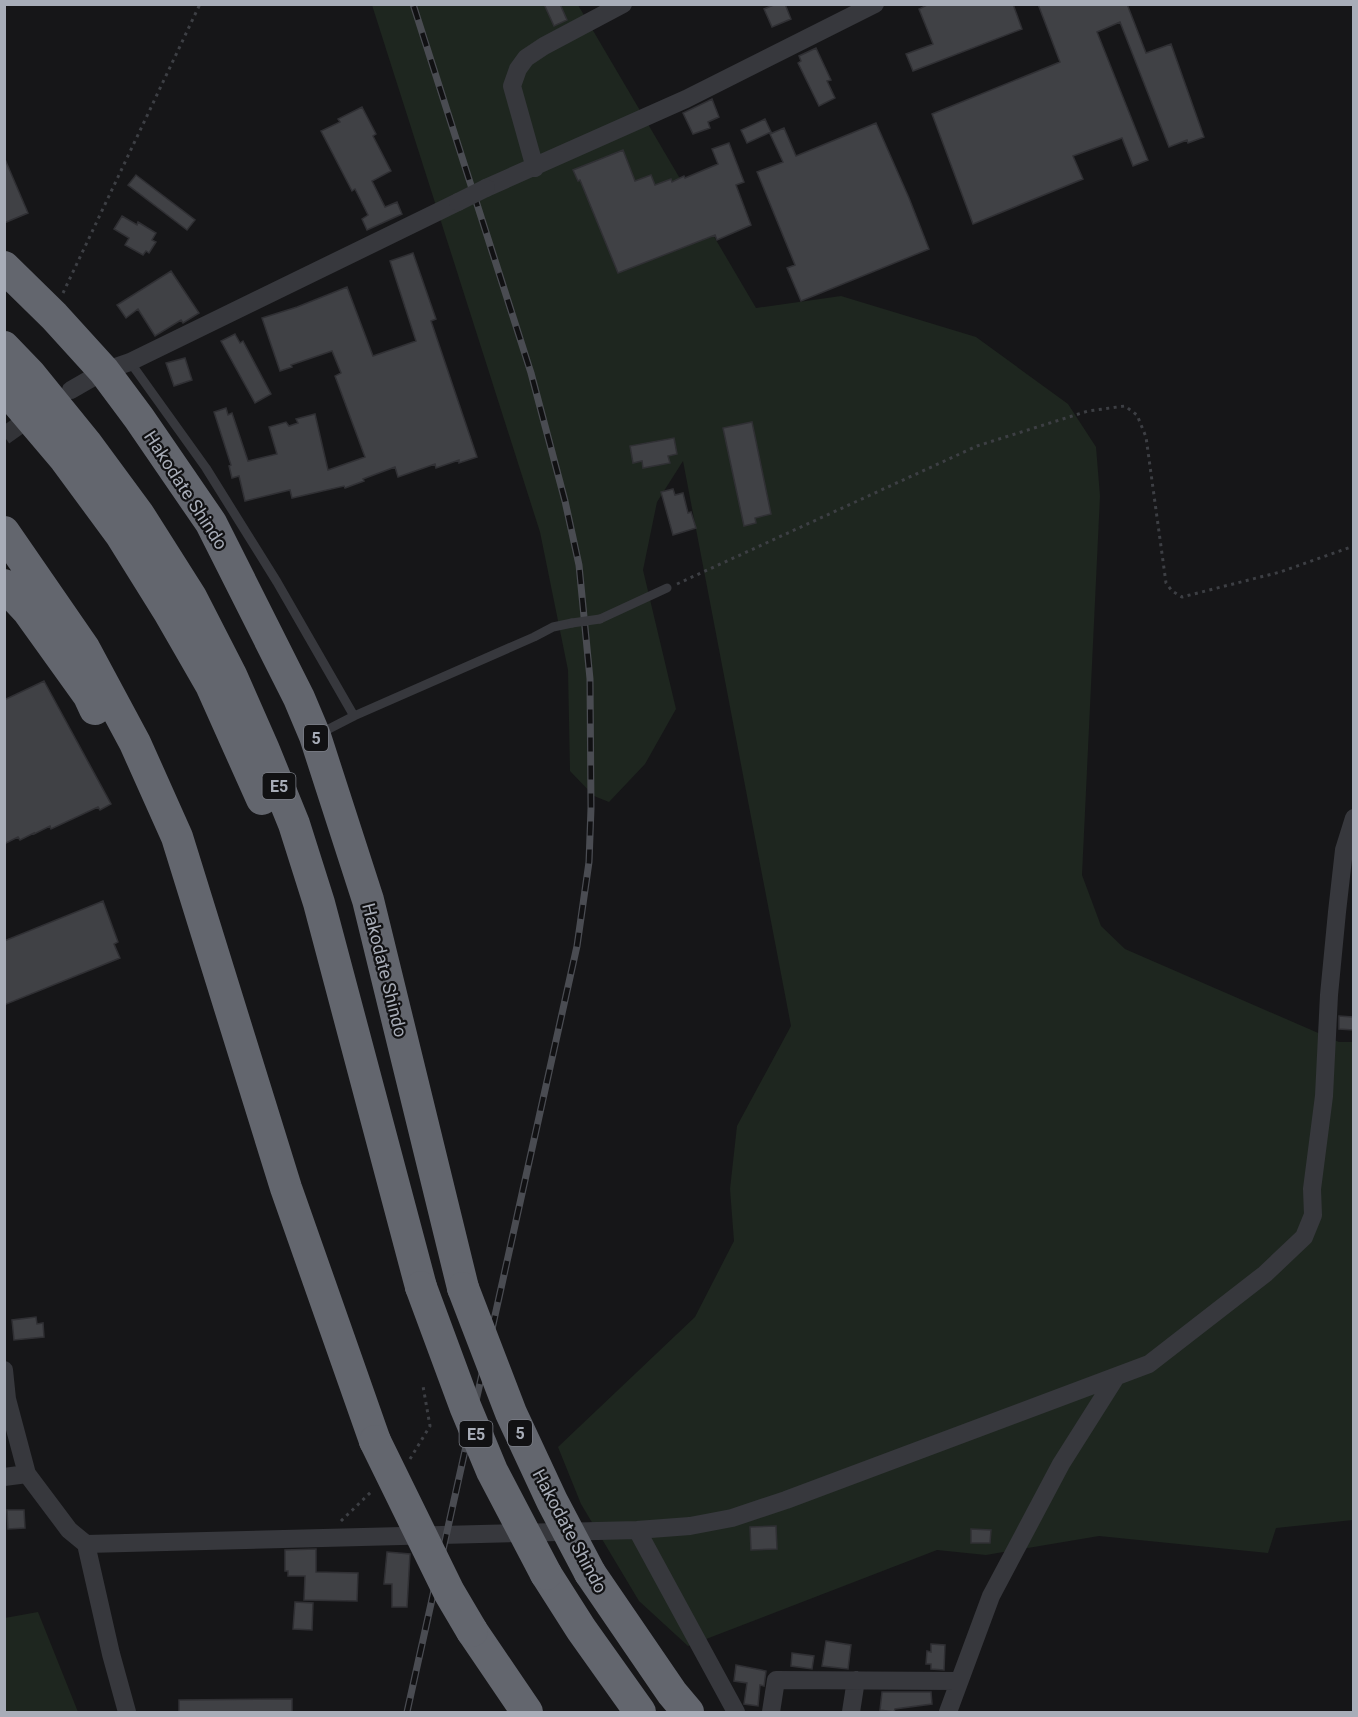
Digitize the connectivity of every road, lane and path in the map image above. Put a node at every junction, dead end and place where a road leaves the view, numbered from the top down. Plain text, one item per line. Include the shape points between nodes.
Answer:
1 (200, 4) edge
2 (622, 4) edge
3 (875, 4) edge
4 (535, 168) junction
5 (4, 267) edge
6 (54, 316) junction
7 (4, 347) edge
8 (117, 366) junction
9 (4, 387) edge
10 (71, 390) dead end
11 (4, 532) edge
12 (1353, 546) edge
13 (4, 585) edge
14 (667, 588) joint
15 (354, 716) junction
16 (315, 736) junction
17 (1353, 818) edge
18 (177, 837) junction
19 (421, 1287) junction
20 (4, 1370) edge
21 (1116, 1377) junction
22 (27, 1474) junction
23 (4, 1477) edge
24 (637, 1530) junction
25 (86, 1544) junction
26 (856, 1680) junction
27 (958, 1681) junction
28 (127, 1713) edge
29 (527, 1713) edge
30 (640, 1713) edge
31 (688, 1713) edge
32 (736, 1713) edge
33 (771, 1713) edge
34 (851, 1713) edge
35 (948, 1713) edge

1 - 6 path
2 - 4 street via 544,46 518,69 512,86
3 - 4 street via 686,99
4 - 8 street, bridge
5 - 6 highway, Hakodate Shindo / 5
6 - 8 highway, Hakodate Shindo / 5
7 - 19 highway, E5 via 86,443 139,515 191,597 260,739 294,824 319,903
8 - 10 street
8 - 15 lane via 207,468
8 - 16 highway, Hakodate Shindo / 5 via 140,418 211,523
9 - 19 highway, E5 via 65,459 121,535 211,685 277,831 300,896
11 - 18 highway via 84,648 135,743
12 - 14 path via 1280,572 1182,597 1172,591 1166,584 1146,437 1137,415 1125,406 1088,411 977,446
13 - 18 highway via 28,611 89,696 156,838
14 - 15 lane, bridge via 600,619 553,627
15 - 16 lane
16 - 31 highway, Hakodate Shindo / 5, bridge via 368,900 463,1288 511,1413 590,1574
17 - 21 street via 1344,850 1337,912 1324,1096 1312,1189 1313,1215 1304,1237 1265,1274 1149,1364
18 - 29 highway, bridge via 286,1188 375,1442 449,1592
19 - 30 highway, E5, bridge via 492,1471 546,1574
20 - 22 street via 7,1399
21 - 24 street via 732,1518
21 - 27 street via 1061,1464 991,1596
22 - 23 street
22 - 25 street via 69,1530
24 - 25 street
24 - 32 street
25 - 28 street
26 - 27 street
26 - 33 street via 776,1680
26 - 34 street
27 - 35 street

